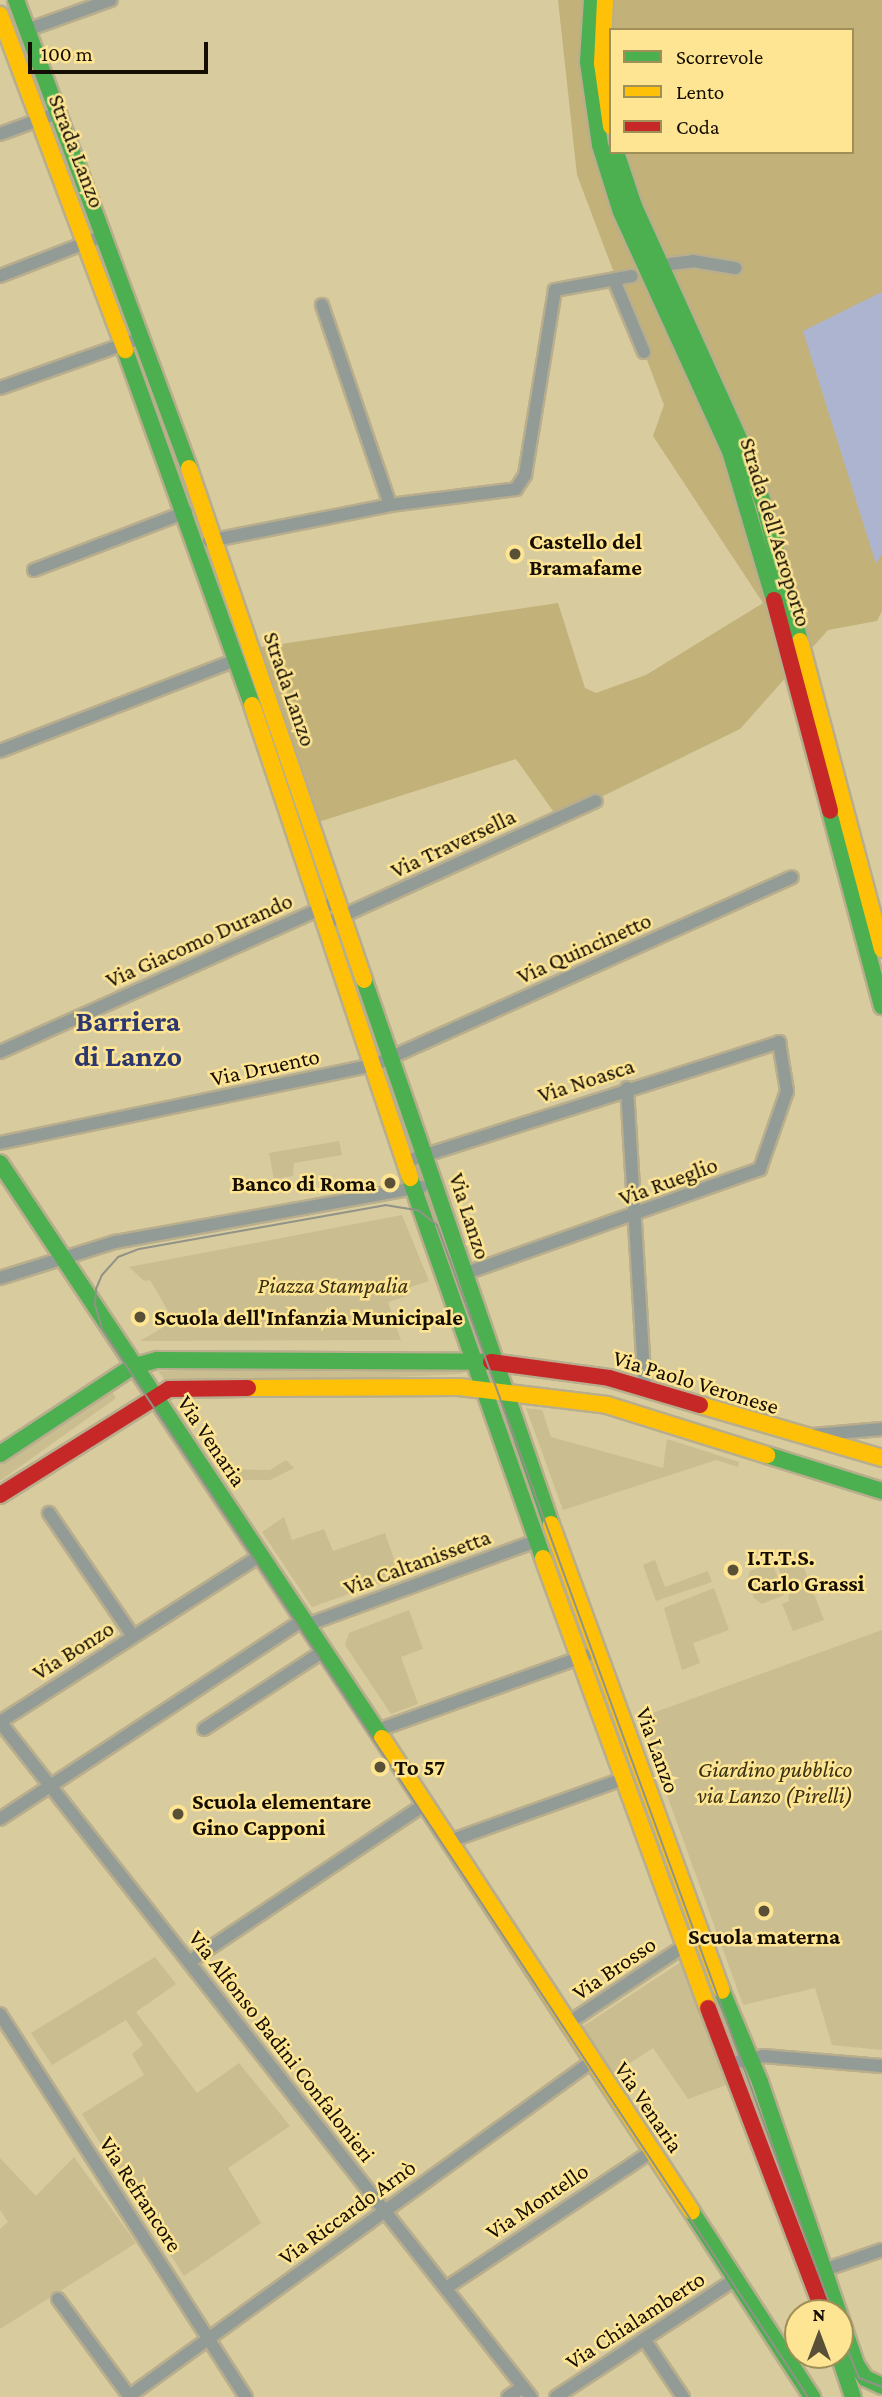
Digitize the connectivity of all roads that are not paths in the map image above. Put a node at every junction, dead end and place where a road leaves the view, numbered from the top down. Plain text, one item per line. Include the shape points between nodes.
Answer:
1 (16, 0) edge
2 (111, 0) edge
3 (592, 0) edge
4 (605, 0) edge
5 (0, 15) edge
6 (27, 30) junction
7 (609, 111) edge
8 (58, 113) junction
9 (41, 119) junction
10 (0, 134) edge
11 (617, 154) edge
12 (103, 236) junction
13 (87, 242) junction
14 (670, 264) dead end
15 (735, 268) dead end
16 (0, 276) edge
17 (632, 276) dead end
18 (614, 280) junction
19 (322, 305) dead end
20 (134, 341) junction
21 (644, 352) dead end
22 (0, 388) edge
23 (390, 505) junction
24 (186, 512) junction
25 (215, 540) junction
26 (198, 544) junction
27 (34, 570) dead end
28 (236, 660) junction
29 (0, 751) edge
30 (596, 801) dead end
31 (792, 877) dead end
32 (341, 909) junction
33 (325, 915) junction
34 (882, 949) edge
35 (882, 1006) edge
36 (779, 1042) joint
37 (0, 1052) edge
38 (393, 1057) junction
39 (374, 1065) junction
40 (627, 1088) junction
41 (0, 1143) edge
42 (426, 1155) junction
43 (407, 1161) junction
44 (2, 1170) edge
45 (436, 1183) junction
46 (417, 1188) junction
47 (635, 1215) junction
48 (60, 1257) junction
49 (464, 1273) junction
50 (0, 1278) edge
51 (471, 1359) junction
52 (494, 1363) junction
53 (132, 1367) junction
54 (481, 1387) junction
55 (645, 1388) junction
56 (502, 1390) junction
57 (155, 1398) junction
58 (882, 1429) edge
59 (798, 1437) junction
60 (0, 1454) edge
61 (882, 1458) edge
62 (882, 1491) edge
63 (0, 1495) edge
64 (49, 1513) dead end
65 (539, 1540) junction
66 (261, 1555) junction
67 (307, 1622) junction
68 (133, 1636) junction
69 (325, 1650) junction
70 (598, 1651) junction
71 (579, 1658) junction
72 (0, 1722) edge
73 (204, 1729) dead end
74 (378, 1730) junction
75 (623, 1779) junction
76 (49, 1785) junction
77 (425, 1804) junction
78 (0, 1819) edge
79 (450, 1841) junction
80 (684, 1946) junction
81 (189, 1962) junction
82 (0, 2014) edge
83 (567, 2024) junction
84 (750, 2057) junction
85 (591, 2062) junction
86 (729, 2064) junction
87 (882, 2066) edge
88 (652, 2151) junction
89 (385, 2210) junction
90 (882, 2250) edge
91 (827, 2269) junction
92 (737, 2278) junction
93 (446, 2288) junction
94 (58, 2299) dead end
95 (819, 2299) edge
96 (208, 2337) junction
97 (644, 2339) junction
98 (843, 2369) edge
99 (882, 2386) edge
100 (527, 2392) edge
101 (129, 2397) edge
102 (246, 2397) edge
103 (508, 2397) edge
104 (556, 2397) edge
105 (683, 2397) edge
106 (812, 2397) edge
107 (853, 2397) edge

1 - 6 street, Strada Lanzo
2 - 6 street
3 - 35 street, Strada dell'Aeroporto via 588,62 600,145 621,212 730,451 750,510
4 - 7 street via 602,63
5 - 9 street, Strada Lanzo
6 - 8 street, Strada Lanzo
8 - 9 street
8 - 12 street, Strada Lanzo
9 - 10 street
9 - 13 street, Strada Lanzo
11 - 34 street, Strada dell'Aeroporto via 634,206 743,447 764,505
12 - 13 street
12 - 20 street, Strada Lanzo
13 - 16 street
13 - 20 street, Strada Lanzo
14 - 15 street via 693,261
17 - 18 street
18 - 21 street
18 - 23 street via 555,290 523,483 516,489
19 - 23 street
20 - 22 street
20 - 24 street, Strada Lanzo
20 - 25 street, Strada Lanzo
23 - 25 street
24 - 26 street, Strada Lanzo
24 - 27 street
25 - 26 street
25 - 32 street, Strada Lanzo
26 - 28 street, Strada Lanzo
28 - 29 street, Strada Lanzo
28 - 33 street, Strada Lanzo
30 - 32 street, Via Traversella
31 - 38 street, Via Quincinetto
32 - 33 street, Via Traversella
32 - 38 street, Strada Lanzo
33 - 37 street, Via Giacomo Durando
33 - 39 street, Strada Lanzo
36 - 40 street, Via Noasca
36 - 47 street, Via Rueglio via 787,1091 760,1169
38 - 39 street
38 - 42 street, Strada Lanzo
39 - 41 street, Via Druento
39 - 43 street, Strada Lanzo
40 - 42 street, Via Noasca
40 - 47 street
42 - 43 street, Via Noasca
42 - 45 street, Via Lanzo
43 - 46 street, Strada Lanzo
44 - 48 street, Via Venaria
45 - 46 street
45 - 49 street, Via Lanzo
46 - 48 street via 114,1242
46 - 51 street, Via Lanzo
47 - 49 street, Via Rueglio
47 - 55 street
48 - 50 street
48 - 53 street, Via Venaria
49 - 52 street, Via Lanzo
51 - 52 street
51 - 53 street via 157,1360
51 - 54 street, Via Lanzo
52 - 55 street, Via Paolo Veronese via 609,1378
52 - 56 street, Via Lanzo
53 - 57 street, Via Venaria
53 - 60 street
54 - 56 street
54 - 57 street via 169,1390
54 - 65 street, Via Lanzo
55 - 59 street, Via Paolo Veronese
56 - 62 street, Via Paolo Veronese via 607,1405
56 - 70 street, Via Lanzo
57 - 63 street
57 - 66 street, Via Venaria
58 - 59 street
59 - 61 street, Via Paolo Veronese
64 - 68 street, Via Bonzo
65 - 67 street, Via Caltanissetta
65 - 71 street, Via Lanzo
66 - 67 street, Via Venaria
66 - 68 street, Via Bonzo
67 - 69 street, Via Venaria
67 - 76 street, Via Caltanissetta
68 - 72 street, Via Bonzo
69 - 73 street
69 - 74 street, Via Venaria
70 - 71 street
70 - 84 street, Via Lanzo
71 - 74 street
71 - 75 street, Via Lanzo
72 - 76 street, Via Alfonso Badini Confalonieri
74 - 77 street, Via Venaria
75 - 79 street
75 - 80 street, Via Lanzo
76 - 78 street, Via Caltanissetta
76 - 81 street, Via Alfonso Badini Confalonieri
77 - 79 street, Via Venaria
77 - 81 street
79 - 83 street, Via Venaria
80 - 83 street, Via Brosso
80 - 86 street, Via Lanzo
81 - 89 street, Via Alfonso Badini Confalonieri
82 - 96 street, Via Refrancore
83 - 85 street, Via Venaria
84 - 86 street
84 - 87 street
84 - 91 street, Via Lanzo
85 - 88 street, Via Venaria
85 - 89 street, Via Riccardo Arnò
86 - 95 street, Via Lanzo
88 - 92 street, Via Venaria
88 - 93 street, Via Montello
89 - 93 street, Via Alfonso Badini Confalonieri
89 - 96 street, Via Riccardo Arnò
90 - 91 street
91 - 99 street, Via Lanzo via 856,2364 865,2378
92 - 97 street, Via Chialamberto
92 - 106 street, Via Venaria
93 - 100 street, Via Alfonso Badini Confalonieri
94 - 101 street
96 - 101 street, Via Riccardo Arnò
96 - 102 street, Via Refrancore
97 - 104 street, Via Chialamberto
97 - 105 street
98 - 107 street
100 - 103 street

